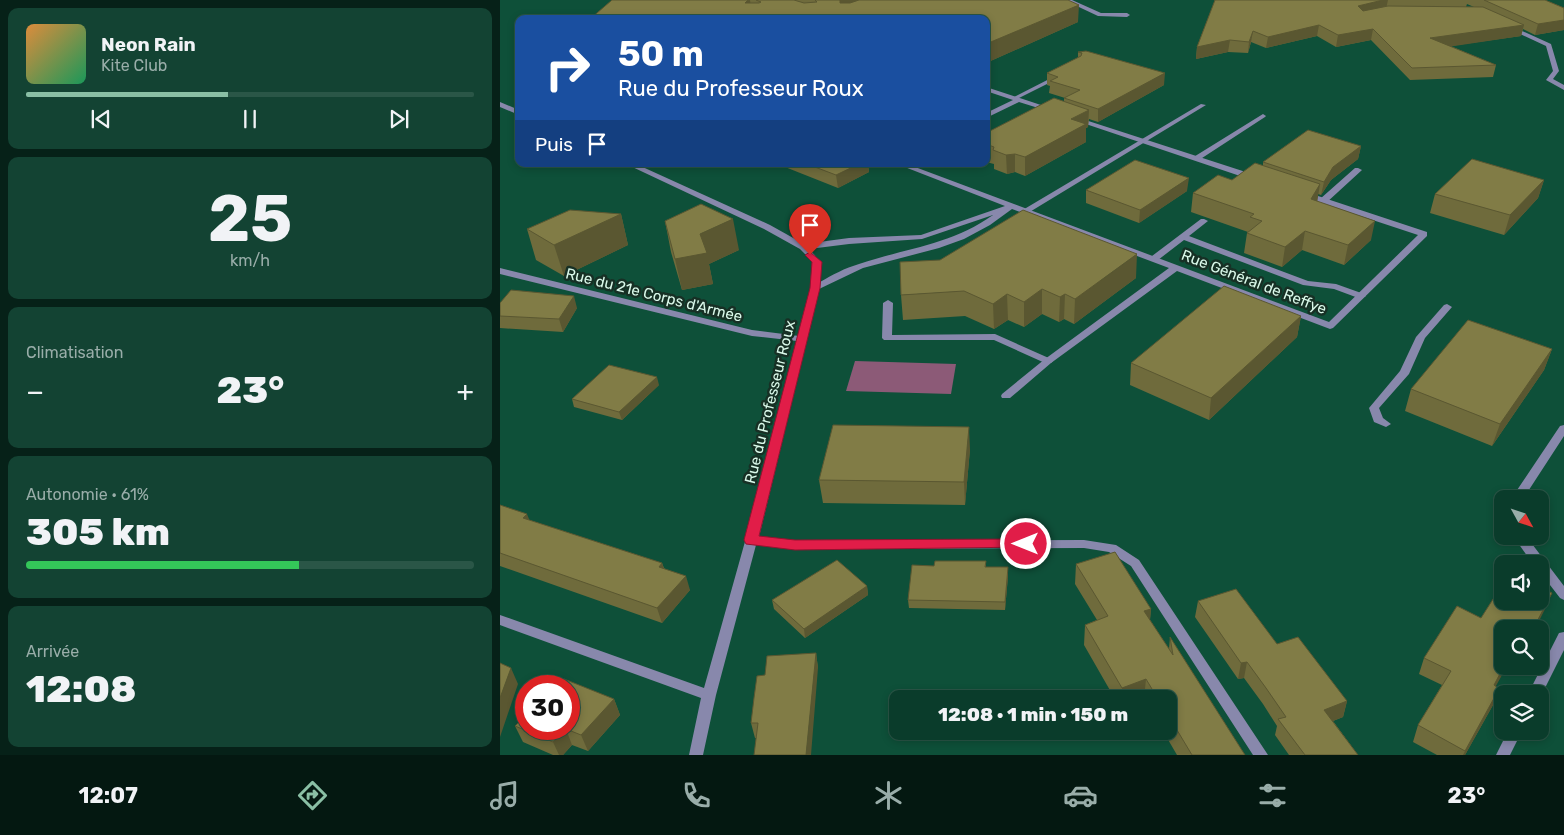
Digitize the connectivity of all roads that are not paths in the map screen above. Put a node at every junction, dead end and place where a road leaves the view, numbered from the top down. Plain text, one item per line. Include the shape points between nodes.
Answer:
1 (1067, 0) edge
2 (1127, 15) dead end
3 (1500, 23) edge
4 (1070, 70) edge
5 (1556, 70) junction
6 (1564, 73) edge
7 (1564, 88) edge
8 (990, 91) edge
9 (1016, 99) junction
10 (500, 104) edge
11 (1204, 105) dead end
12 (515, 110) edge
13 (990, 114) edge
14 (1263, 116) dead end
15 (1144, 142) junction
16 (1196, 158) junction
17 (637, 167) edge
18 (909, 167) edge
19 (1358, 170) dead end
20 (1261, 180) edge
21 (1297, 192) edge
22 (1323, 201) junction
23 (1010, 206) junction
24 (1025, 211) junction
25 (1204, 221) dead end
26 (1183, 237) junction
27 (803, 247) junction
28 (1155, 258) junction
29 (1176, 267) junction
30 (500, 271) edge
31 (815, 288) junction
32 (1361, 296) junction
33 (888, 303) dead end
34 (1446, 307) dead end
35 (803, 339) junction
36 (1048, 361) junction
37 (1006, 396) dead end
38 (1386, 424) dead end
39 (1564, 428) edge
40 (1523, 490) edge
41 (751, 540) junction
42 (1525, 545) edge
43 (1564, 595) edge
44 (500, 620) edge
45 (1564, 637) edge
46 (1540, 685) edge
47 (709, 695) junction
48 (1510, 740) edge
49 (696, 755) edge
50 (1261, 755) edge
51 (1503, 755) edge

1 - 2 street via 1100,15
3 - 5 street via 1548,45
4 - 9 street
5 - 6 street
5 - 7 street via 1549,80
8 - 9 street
9 - 13 street
9 - 15 street
10 - 12 street
11 - 15 street
14 - 16 street
15 - 16 street
15 - 24 street
16 - 20 street
17 - 27 street, Rue du Professeur Roux
18 - 23 street, Rue Général de Reffye
19 - 22 street
21 - 22 street, Rue Général de Reffye
22 - 32 street, Rue Général de Reffye via 1424,234
23 - 24 street, Rue Général de Reffye
23 - 27 street via 922,237
23 - 31 street via 961,237 839,274
24 - 28 street, Rue Général de Reffye
25 - 26 street
26 - 28 street
26 - 32 street via 1306,283 1336,287
27 - 31 street, Rue du Professeur Roux via 817,262
28 - 29 street, Rue Général de Reffye
29 - 32 street, Rue Général de Reffye via 1330,326
29 - 36 street
30 - 35 street, Rue du 21e Corps d'Armée via 752,333
31 - 35 street, Rue du Professeur Roux
33 - 36 street via 887,338 995,337
34 - 38 street via 1421,337 1405,372 1374,408 1378,420
35 - 41 street, Rue du Professeur Roux
36 - 37 street
39 - 40 street
41 - 47 street, Rue du Professeur Roux
41 - 50 street via 795,545 1084,544 1112,548 1135,563
42 - 43 street
44 - 47 street
45 - 46 street
47 - 49 street, Rue du Professeur Roux
48 - 51 street

